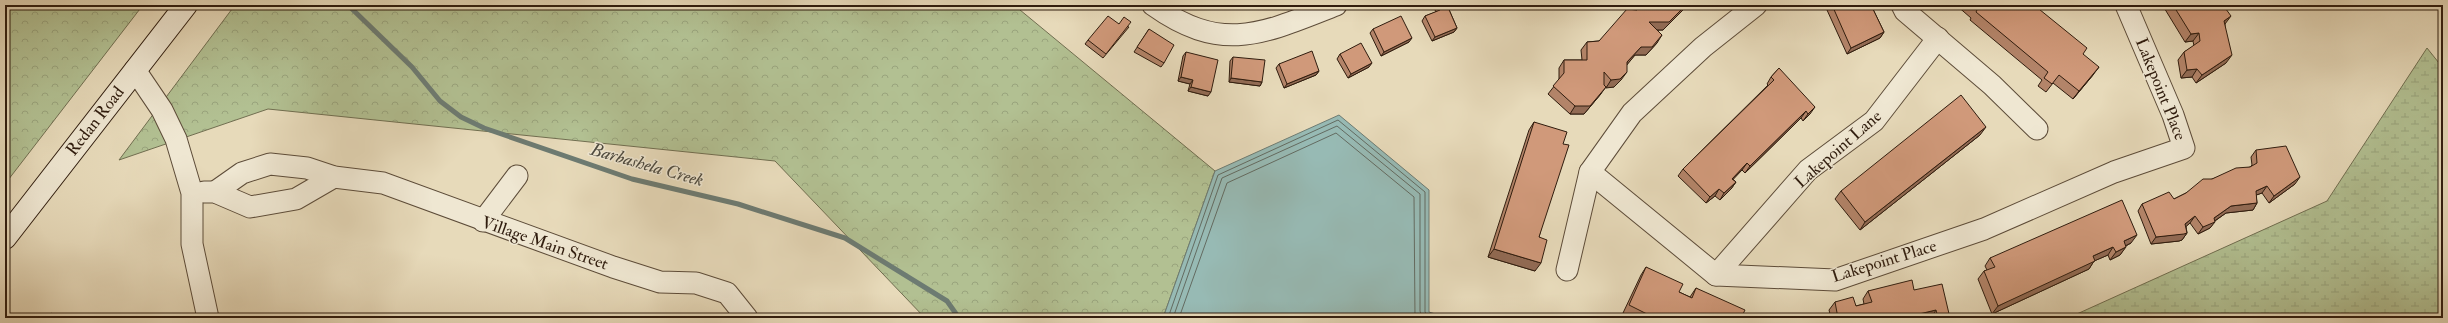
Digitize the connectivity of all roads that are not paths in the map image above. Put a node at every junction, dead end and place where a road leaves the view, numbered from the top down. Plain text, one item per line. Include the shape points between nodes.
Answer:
1 (186, 5) edge
2 (1153, 5) edge
3 (1336, 5) edge
4 (1756, 5) edge
5 (1902, 5) edge
6 (2126, 5) edge
7 (1938, 38) junction
8 (135, 70) junction
9 (2038, 129) dead end
10 (1590, 172) junction
11 (517, 176) dead end
12 (334, 177) junction
13 (216, 192) junction
14 (192, 193) junction
15 (483, 221) junction
16 (5, 238) edge
17 (1567, 270) dead end
18 (1716, 275) junction
19 (208, 318) edge
20 (748, 318) edge

1 - 8 main road, Redan Road
2 - 3 street via 1171,18 1199,31 1237,36 1265,31
4 - 10 street via 1704,47 1632,113
5 - 7 street via 1905,11
6 - 18 street, Lakepoint Place via 2173,115 2184,148 2114,172 1984,228 1835,280
7 - 9 street
7 - 18 street, Lakepoint Lane via 1874,121 1808,170
8 - 14 street via 162,110 176,139
8 - 16 main road, Redan Road
10 - 17 street
10 - 18 street
11 - 15 street
12 - 13 street, Village Main Street via 307,168 270,164 242,173
12 - 13 street via 296,199 250,207
12 - 15 street, Village Main Street via 383,183
13 - 14 street
14 - 19 street via 192,244
15 - 20 street, Village Main Street via 660,282 696,283 727,293

